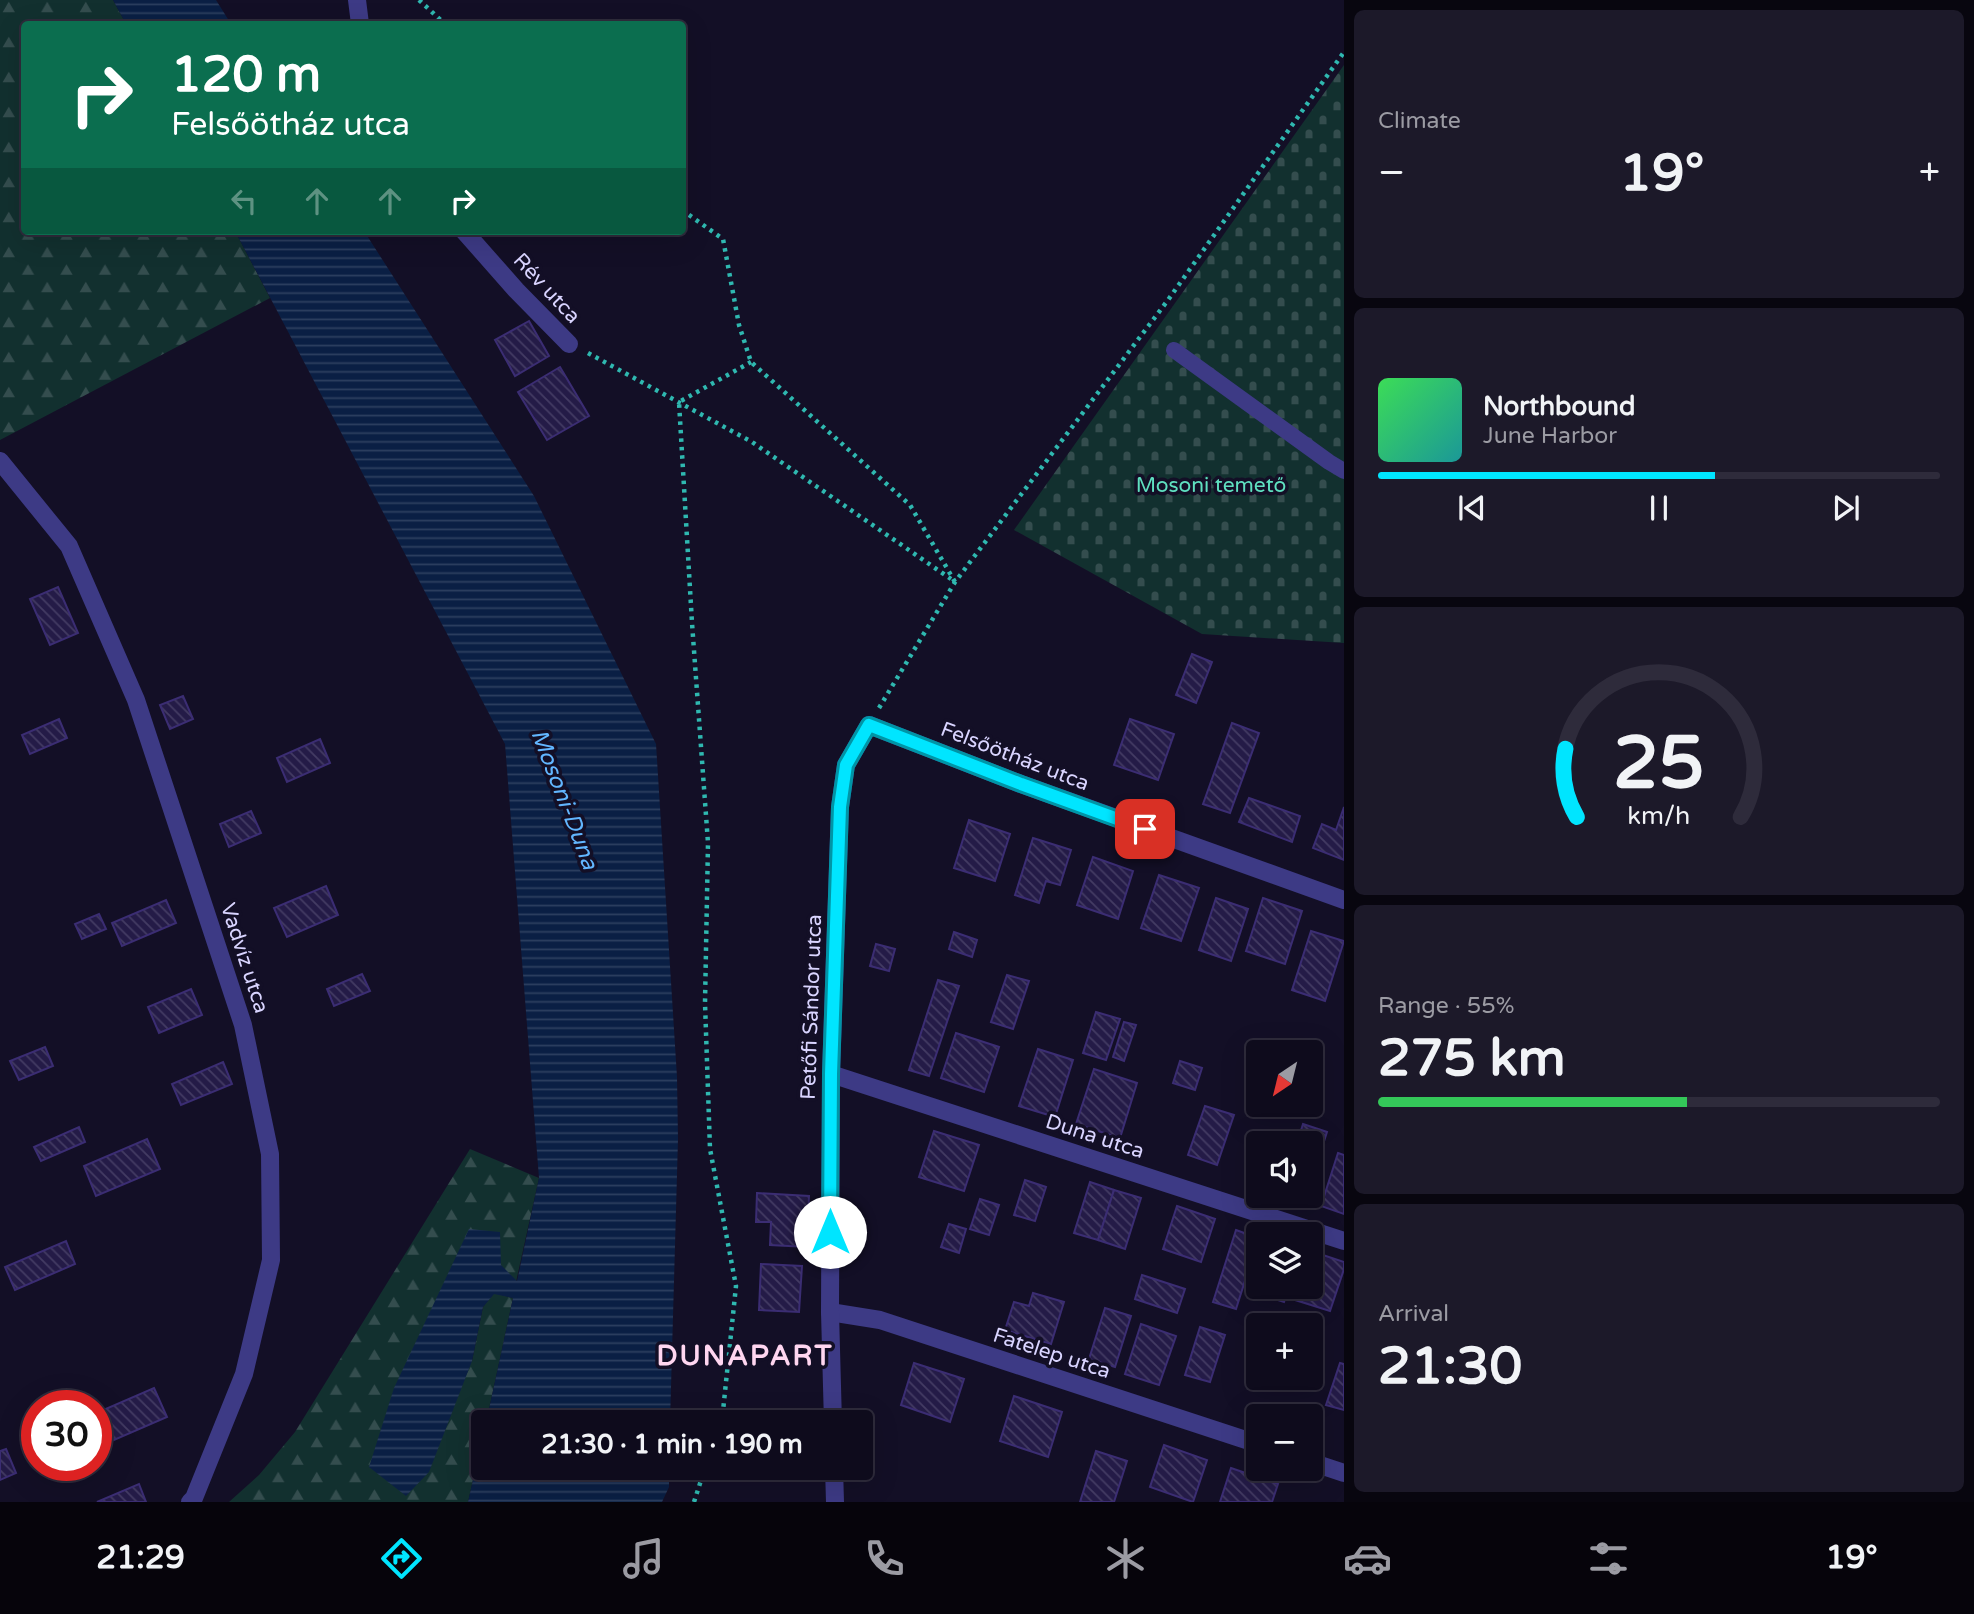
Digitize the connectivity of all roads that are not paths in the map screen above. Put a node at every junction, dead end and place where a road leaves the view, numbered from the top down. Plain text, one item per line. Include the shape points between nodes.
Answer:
1 (357, 0) edge
2 (360, 21) edge
3 (468, 235) edge
4 (569, 344) road end
5 (1174, 351) dead end
6 (0, 461) edge
7 (1344, 471) edge
8 (869, 725) joint
9 (1344, 900) edge
10 (831, 1074) junction
11 (1344, 1241) edge
12 (830, 1312) junction
13 (833, 1410) edge
14 (1246, 1440) edge
15 (1323, 1466) edge
16 (1344, 1473) edge
17 (834, 1480) edge
18 (190, 1502) edge
19 (835, 1502) edge

1 - 2 street
3 - 4 street, Rév utca
5 - 7 lane
6 - 18 street, Vadvíz utca via 69,546 136,700 243,1024 270,1154 271,1260 244,1374
8 - 9 street, Felsőötház utca
8 - 10 street, Petőfi Sándor utca via 846,765 840,807
10 - 11 street, Duna utca
10 - 12 street, Petőfi Sándor utca
12 - 13 street, Petőfi Sándor utca
12 - 14 street, Fatelep utca via 880,1320
15 - 16 street
17 - 19 street

